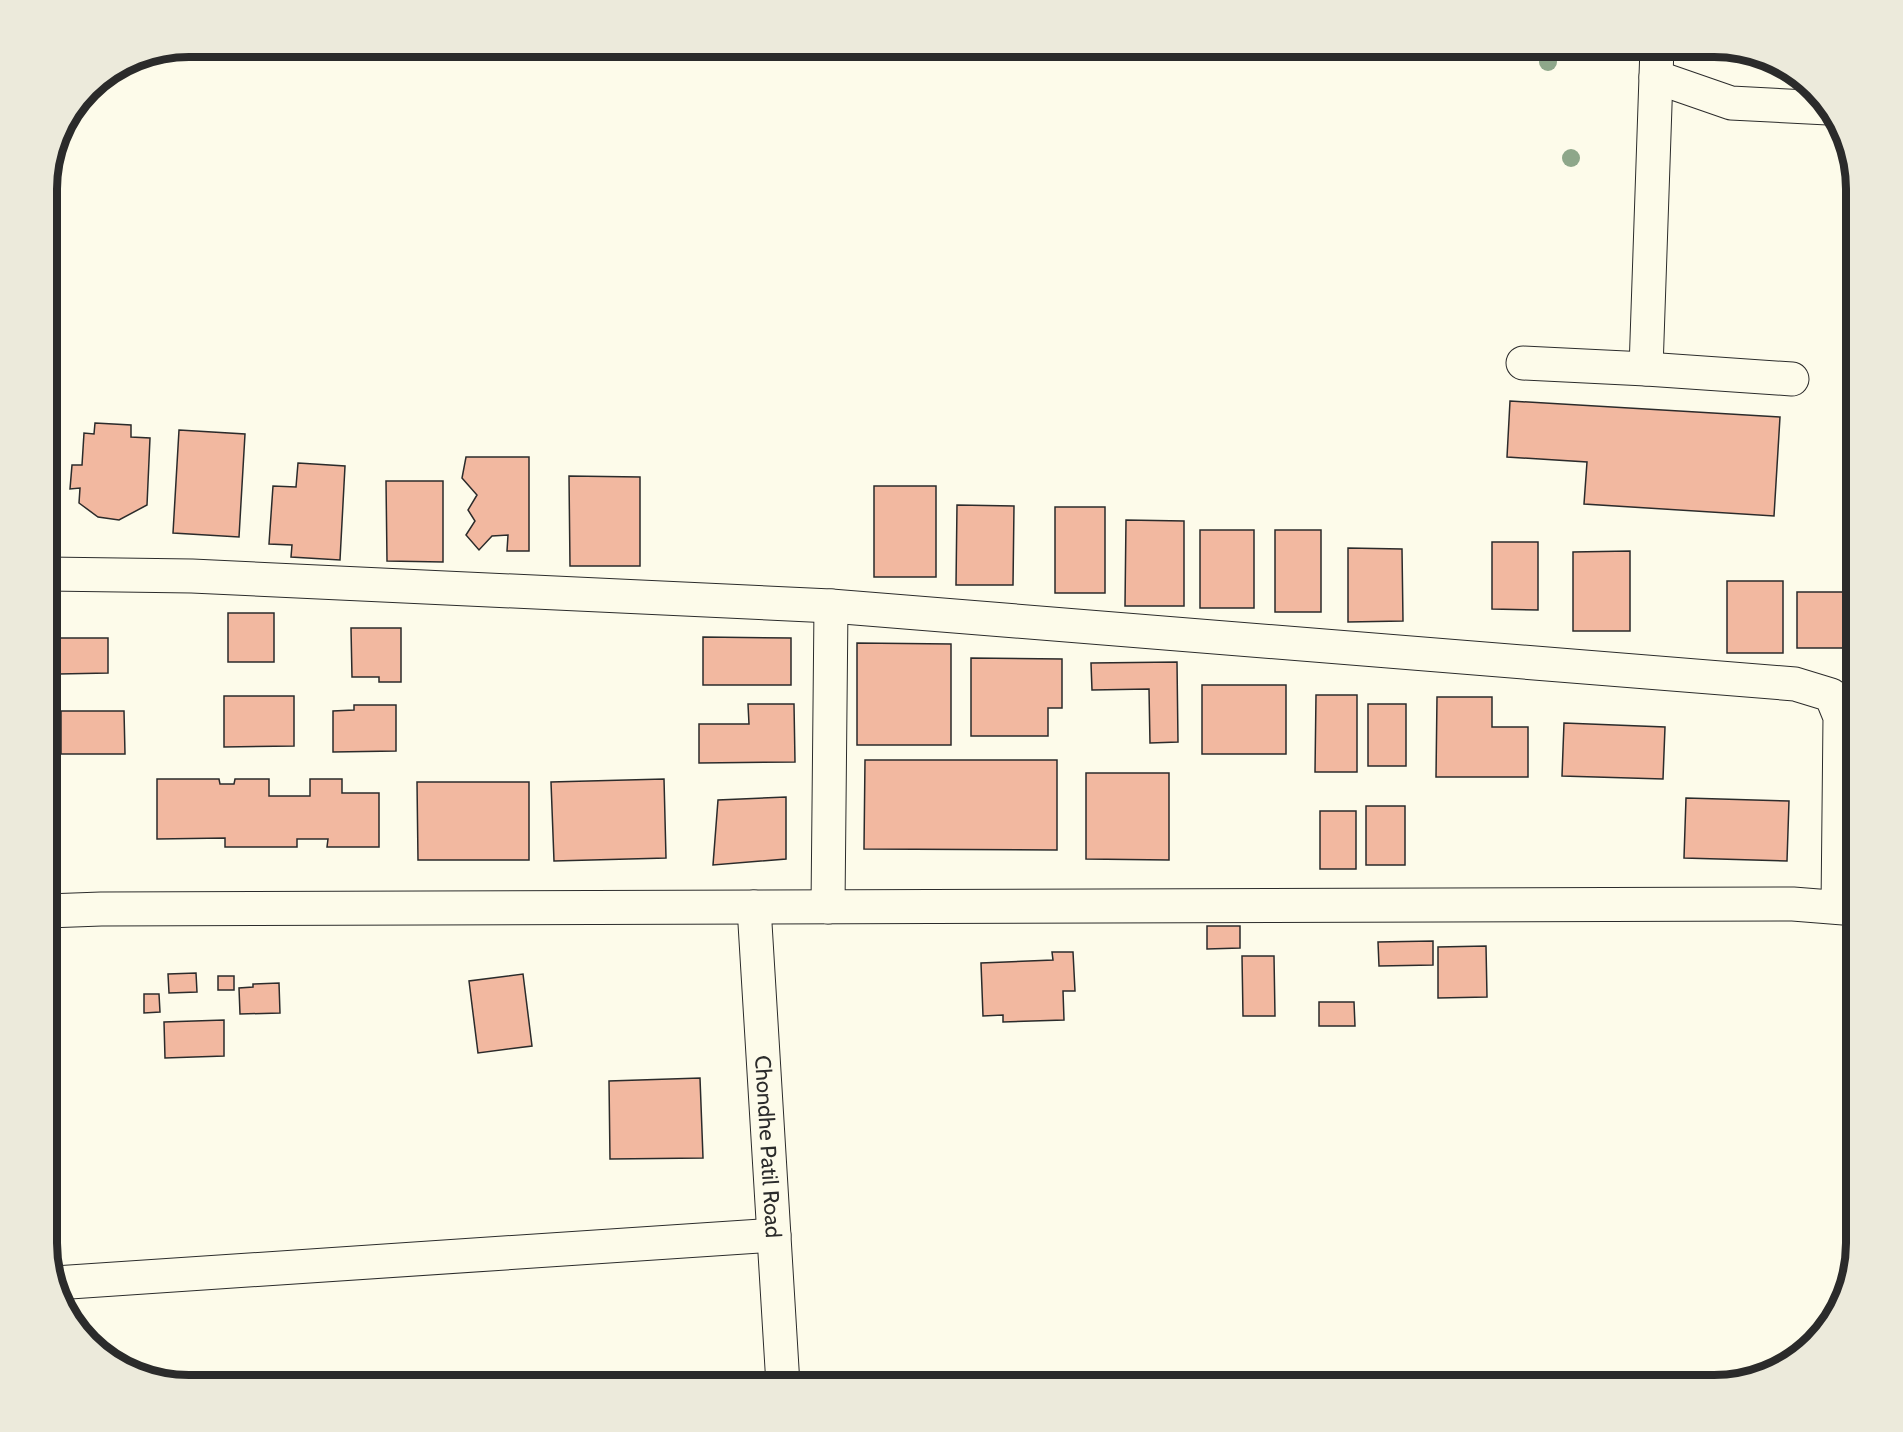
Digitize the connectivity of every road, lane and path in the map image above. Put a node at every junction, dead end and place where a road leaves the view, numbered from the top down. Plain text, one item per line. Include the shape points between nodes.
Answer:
1 (1656, 62) edge
2 (1817, 107) edge
3 (1523, 363) dead end
4 (1646, 369) junction
5 (1792, 380) dead end
6 (57, 574) edge
7 (831, 606) junction
8 (1846, 881) edge
9 (754, 907) junction
10 (828, 907) junction
11 (1846, 908) edge
12 (57, 911) edge
13 (774, 1236) junction
14 (63, 1282) edge
15 (782, 1375) edge

1 - 2 street via 1731,103
1 - 4 street
3 - 4 street
4 - 5 street
6 - 7 street via 192,576
7 - 8 street via 1795,684 1831,695 1840,717
7 - 10 street
9 - 10 street
9 - 12 street
9 - 13 street, Chondhe Patil Road
10 - 11 street via 1793,904
13 - 14 street
13 - 15 street, Chondhe Patil Road

